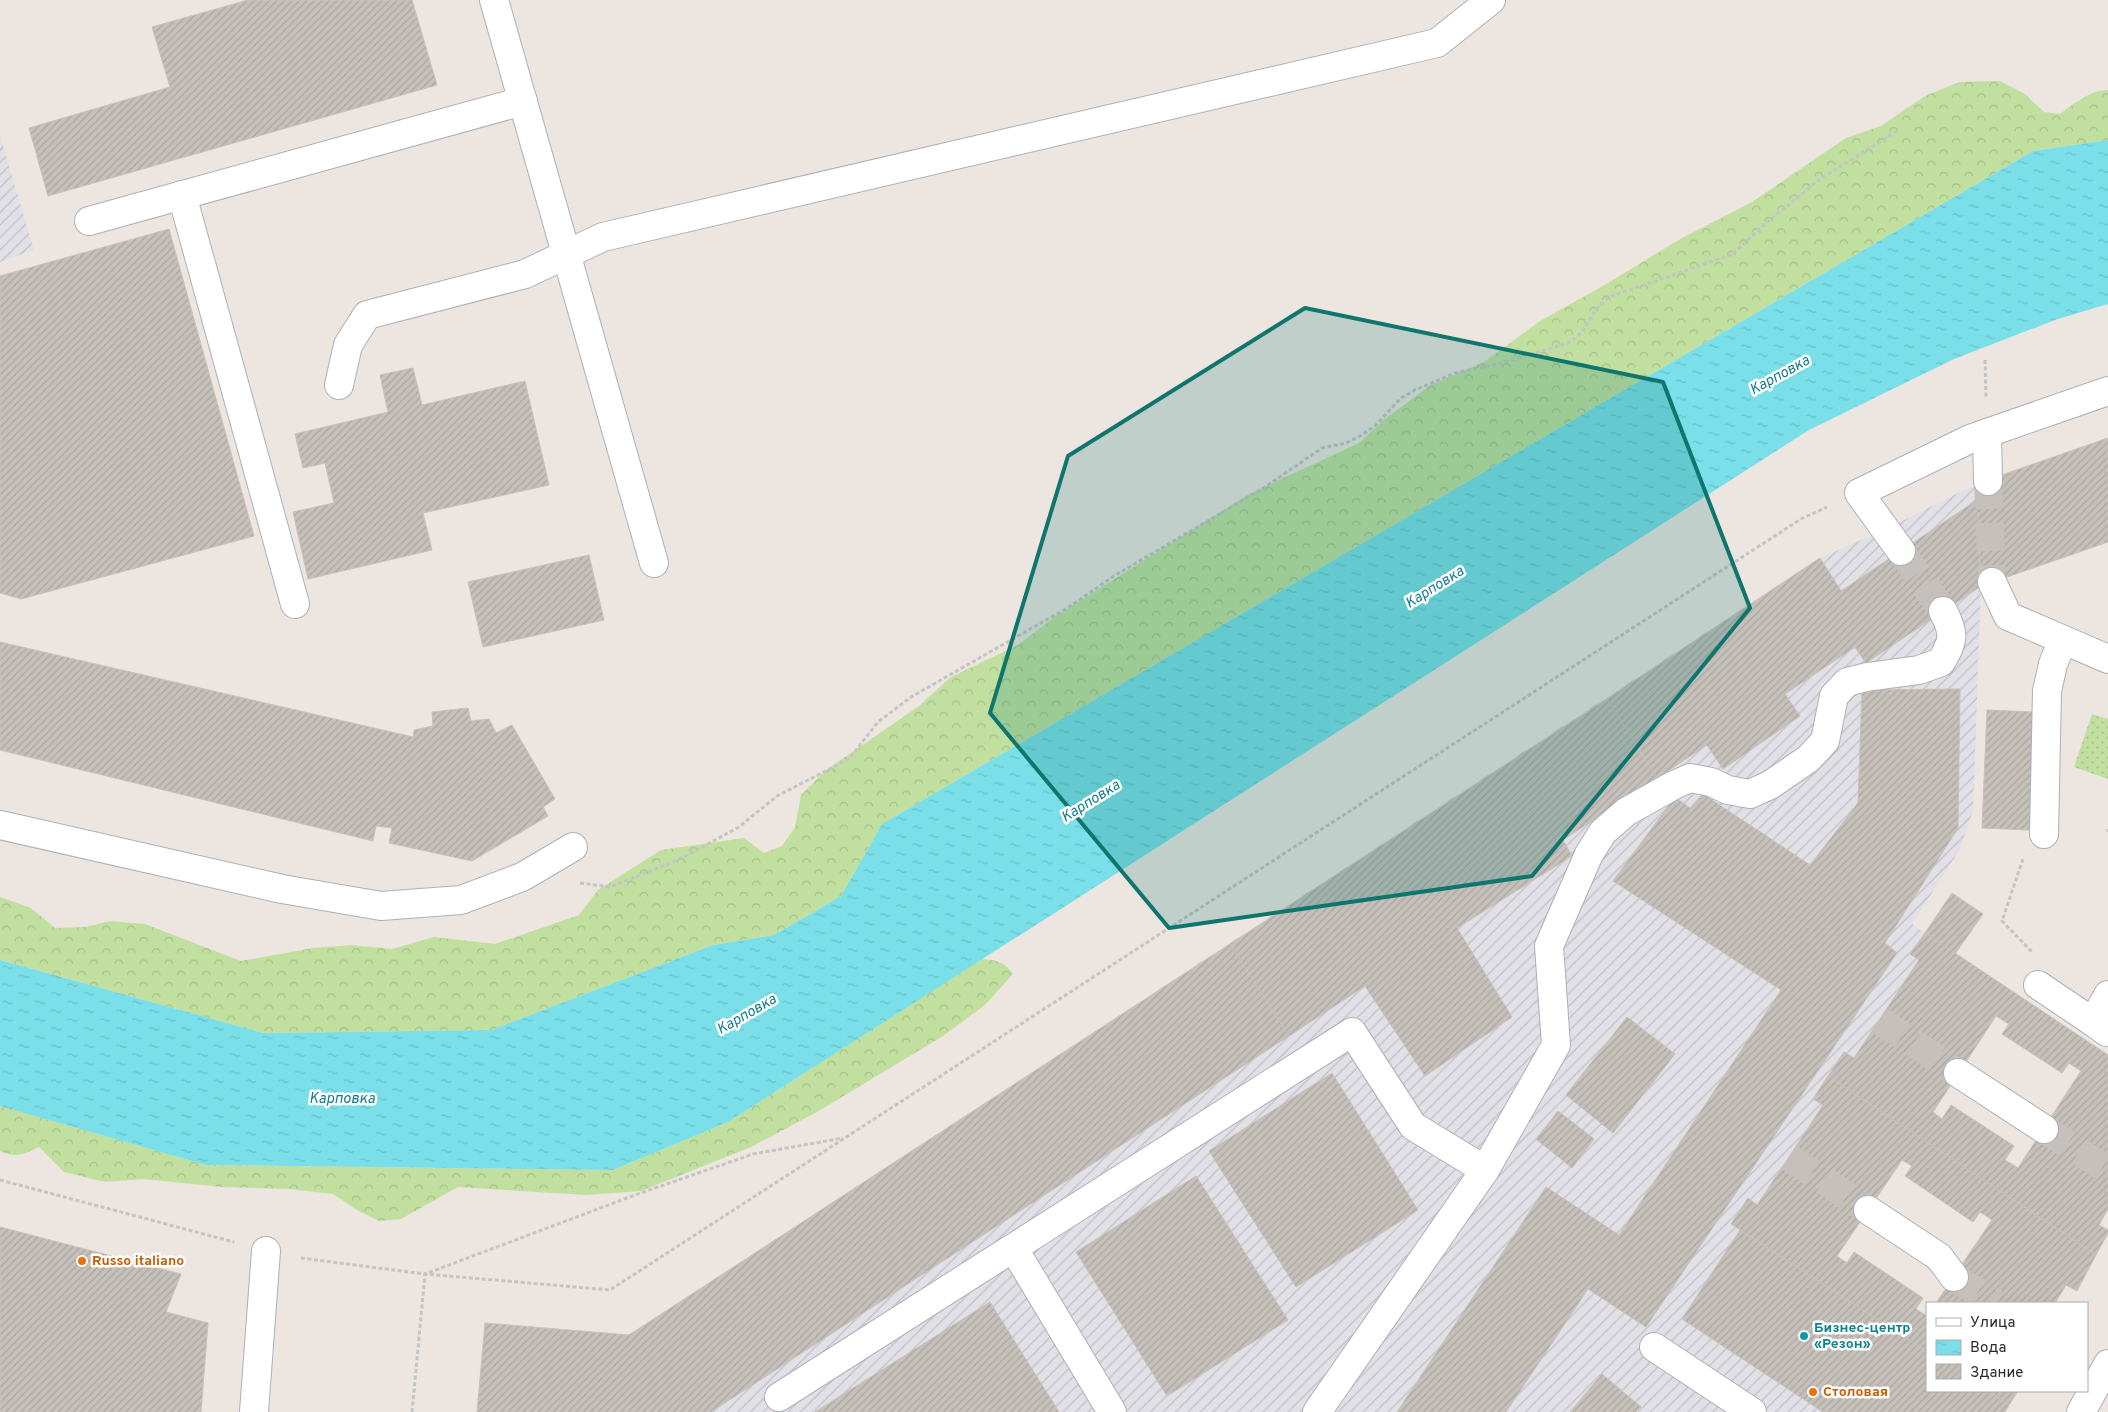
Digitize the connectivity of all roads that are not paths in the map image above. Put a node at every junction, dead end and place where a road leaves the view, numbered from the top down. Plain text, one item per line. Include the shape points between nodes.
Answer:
1 (494, 0) edge
2 (1491, 0) edge
3 (523, 101) junction
4 (182, 195) junction
5 (89, 220) dead end
6 (568, 255) junction
7 (339, 385) dead end
8 (2108, 391) edge
9 (1978, 436) junction
10 (1988, 480) tunnel mouth
11 (1901, 551) tunnel mouth
12 (654, 563) dead end
13 (1992, 582) tunnel mouth
14 (295, 604) dead end
15 (1943, 611) tunnel mouth
16 (2063, 640) junction
17 (2108, 659) edge
18 (0, 825) edge
19 (2044, 834) road end
20 (573, 847) dead end
21 (2038, 985) dead end
22 (2108, 995) edge
23 (2100, 1027) edge
24 (1958, 1073) tunnel mouth
25 (2044, 1129) tunnel mouth
26 (1484, 1170) junction
27 (1868, 1210) tunnel mouth
28 (1014, 1249) junction
29 (266, 1251) road end
30 (1954, 1277) tunnel mouth
31 (1654, 1347) dead end
32 (2097, 1373) edge
33 (779, 1397) dead end
34 (254, 1412) edge
35 (1112, 1412) edge
36 (1317, 1412) edge
37 (1752, 1412) edge
38 (2081, 1412) edge

1 - 3 street
2 - 6 street via 1437,43 603,237
3 - 4 street
3 - 6 street
4 - 5 street
4 - 14 street
6 - 7 street via 525,274 367,315 348,345
6 - 12 street
8 - 9 street
9 - 10 street
9 - 11 street via 1859,493
13 - 16 street via 2008,616
15 - 26 street via 1951,627 1951,646 1941,662 1919,670 1847,682 1834,696 1825,741 1808,759 1770,786 1750,794 1690,778 1626,812 1603,832 1589,854 1549,946 1556,1045
16 - 17 street
16 - 19 street via 2047,691
18 - 20 street via 282,889 381,906 461,900 522,877
21 - 23 street
22 - 23 street
24 - 25 street
26 - 28 street via 1413,1126 1352,1032
26 - 36 street
27 - 30 street via 1939,1257
28 - 33 street
28 - 35 street
29 - 34 street
31 - 37 street
32 - 38 street

